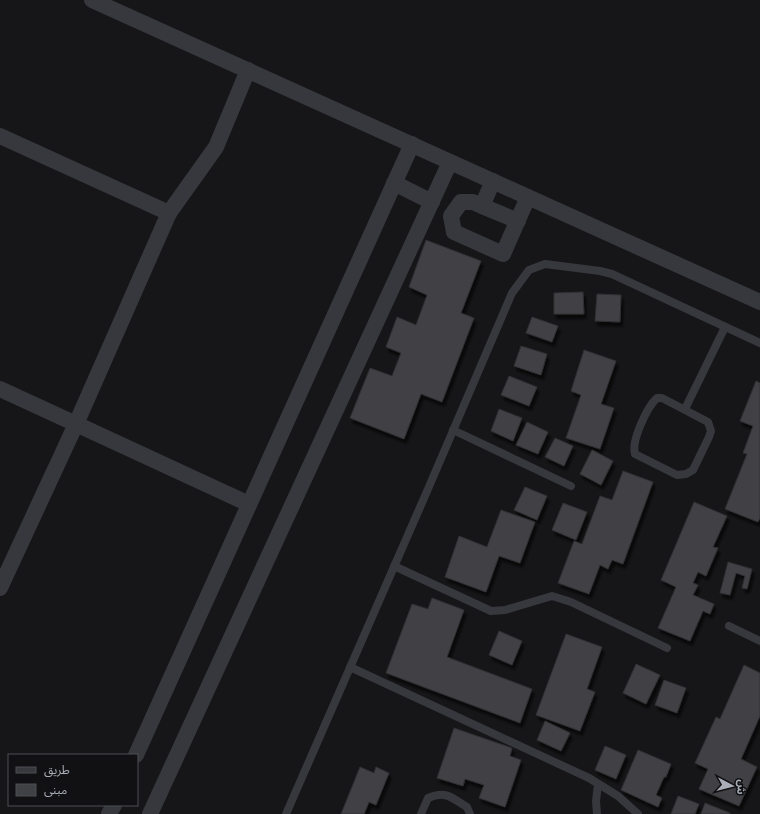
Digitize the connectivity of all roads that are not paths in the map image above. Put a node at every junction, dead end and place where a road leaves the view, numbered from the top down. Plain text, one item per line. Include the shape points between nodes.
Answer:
1 (92, 0) edge
2 (248, 70) junction
3 (2, 141) edge
4 (412, 144) junction
5 (450, 162) junction
6 (493, 181) junction
7 (394, 183) junction
8 (528, 197) junction
9 (432, 202) junction
10 (482, 206) junction
11 (169, 213) junction
12 (518, 221) junction
13 (760, 302) edge
14 (725, 327) junction
15 (760, 343) edge
16 (0, 389) edge
17 (685, 409) junction
18 (76, 424) junction
19 (454, 430) junction
20 (572, 486) dead end
21 (249, 504) junction
22 (394, 566) junction
23 (0, 588) edge
24 (729, 626) dead end
25 (760, 641) edge
26 (667, 648) dead end
27 (350, 667) junction
28 (136, 754) edge
29 (598, 784) junction
30 (150, 814) edge
31 (286, 814) edge
32 (421, 814) edge
33 (470, 814) edge
34 (597, 814) edge
35 (638, 814) edge

1 - 2 street
2 - 4 street
2 - 11 street via 216,147
3 - 11 street
4 - 5 street
4 - 7 street
5 - 6 street
5 - 9 street
6 - 8 street
6 - 10 street
7 - 9 street
7 - 21 street
8 - 12 street
8 - 13 street
9 - 30 street
10 - 12 street
10 - 12 street via 473,202 461,202 451,216 454,232 504,254
11 - 18 street
14 - 15 lane
14 - 17 lane
14 - 19 lane via 612,274 545,264 530,270 512,293
16 - 18 street
17 - 17 lane via 657,398 650,405 634,441 635,454 677,475 693,470 709,438 710,426 708,422
18 - 21 street
18 - 23 street
19 - 20 lane
19 - 22 lane
21 - 28 street
22 - 26 lane via 491,611 505,610 552,596 571,602
22 - 27 lane
24 - 25 lane
27 - 29 lane
27 - 31 lane
29 - 34 lane
29 - 35 lane via 618,796
32 - 33 lane via 428,798 445,794 467,807

